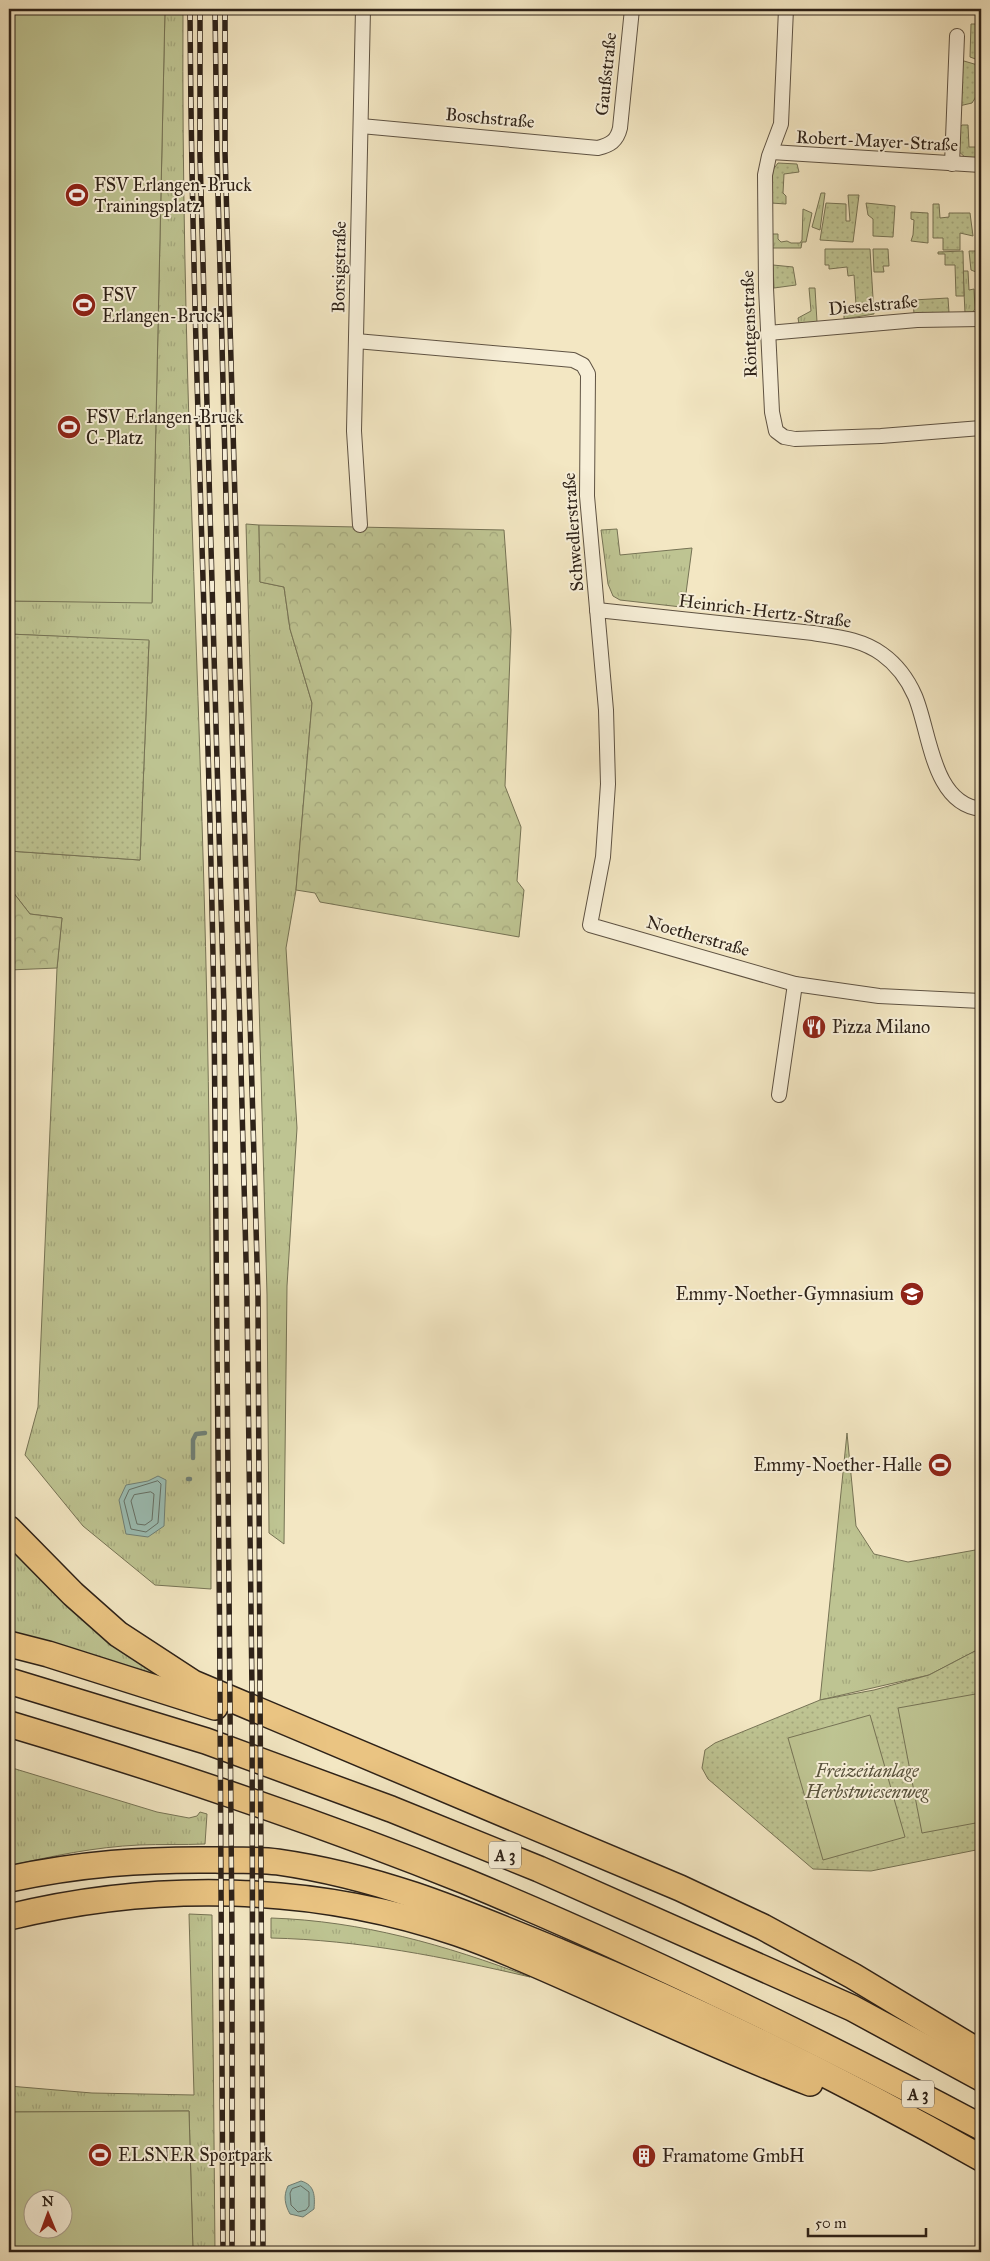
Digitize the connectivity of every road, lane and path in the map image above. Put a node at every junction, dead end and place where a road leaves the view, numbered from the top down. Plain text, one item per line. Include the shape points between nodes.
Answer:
1 (364, 9) edge
2 (632, 9) edge
3 (786, 9) edge
4 (957, 36) dead end
5 (361, 126) junction
6 (613, 141) joint
7 (771, 152) junction
8 (952, 164) junction
9 (981, 165) edge
10 (981, 319) edge
11 (768, 333) junction
12 (356, 341) junction
13 (981, 428) edge
14 (360, 525) dead end
15 (597, 610) junction
16 (981, 808) edge
17 (590, 925) joint
18 (795, 984) junction
19 (981, 1000) edge
20 (779, 1095) dead end
21 (9, 1529) edge
22 (9, 1644) edge
23 (9, 1681) edge
24 (9, 1724) edge
25 (351, 1750) junction
26 (9, 1879) edge
27 (9, 1917) edge
28 (981, 2052) edge
29 (981, 2078) edge
30 (981, 2127) edge
31 (976, 2155) edge

1 - 5 street, Borsigstraße
2 - 6 street, Gaußstraße via 620,128
3 - 7 street, Röntgenstraße via 782,118
4 - 8 street
5 - 6 street, Boschstraße via 598,148
5 - 12 street, Borsigstraße
7 - 8 street, Robert-Mayer-Straße
7 - 11 street, Röntgenstraße via 766,168 765,199
8 - 9 street, Robert-Mayer-Straße
10 - 11 street, Dieselstraße via 917,320
11 - 13 street, Röntgenstraße via 774,426 779,435 794,439 881,436
12 - 14 street, Borsigstraße via 354,431
12 - 15 street, Schwedlerstraße via 573,360 583,365 588,374 587,496
15 - 16 street, Heinrich-Hertz-Straße via 813,633 848,638 872,647 900,671 915,696 940,778 959,800
15 - 17 street, Schwedlerstraße via 606,710 608,784 603,857
17 - 18 street, Noetherstraße
18 - 19 street, Noetherstraße via 878,996
18 - 20 street
21 - 25 highway via 73,1594 126,1640 193,1682
22 - 25 highway
23 - 29 highway, A 3 via 206,1741 531,1865 852,2008
24 - 30 highway, A 3 via 330,1829 464,1881 709,1990 854,2060
25 - 28 highway via 653,1876 746,1920 853,1976
26 - 31 highway via 90,1864 190,1860 275,1862 336,1872 386,1885 445,1904 651,1990 868,2095
27 - 31 highway via 115,1897 185,1892 286,1896 389,1914 457,1933 514,1955 764,2066

